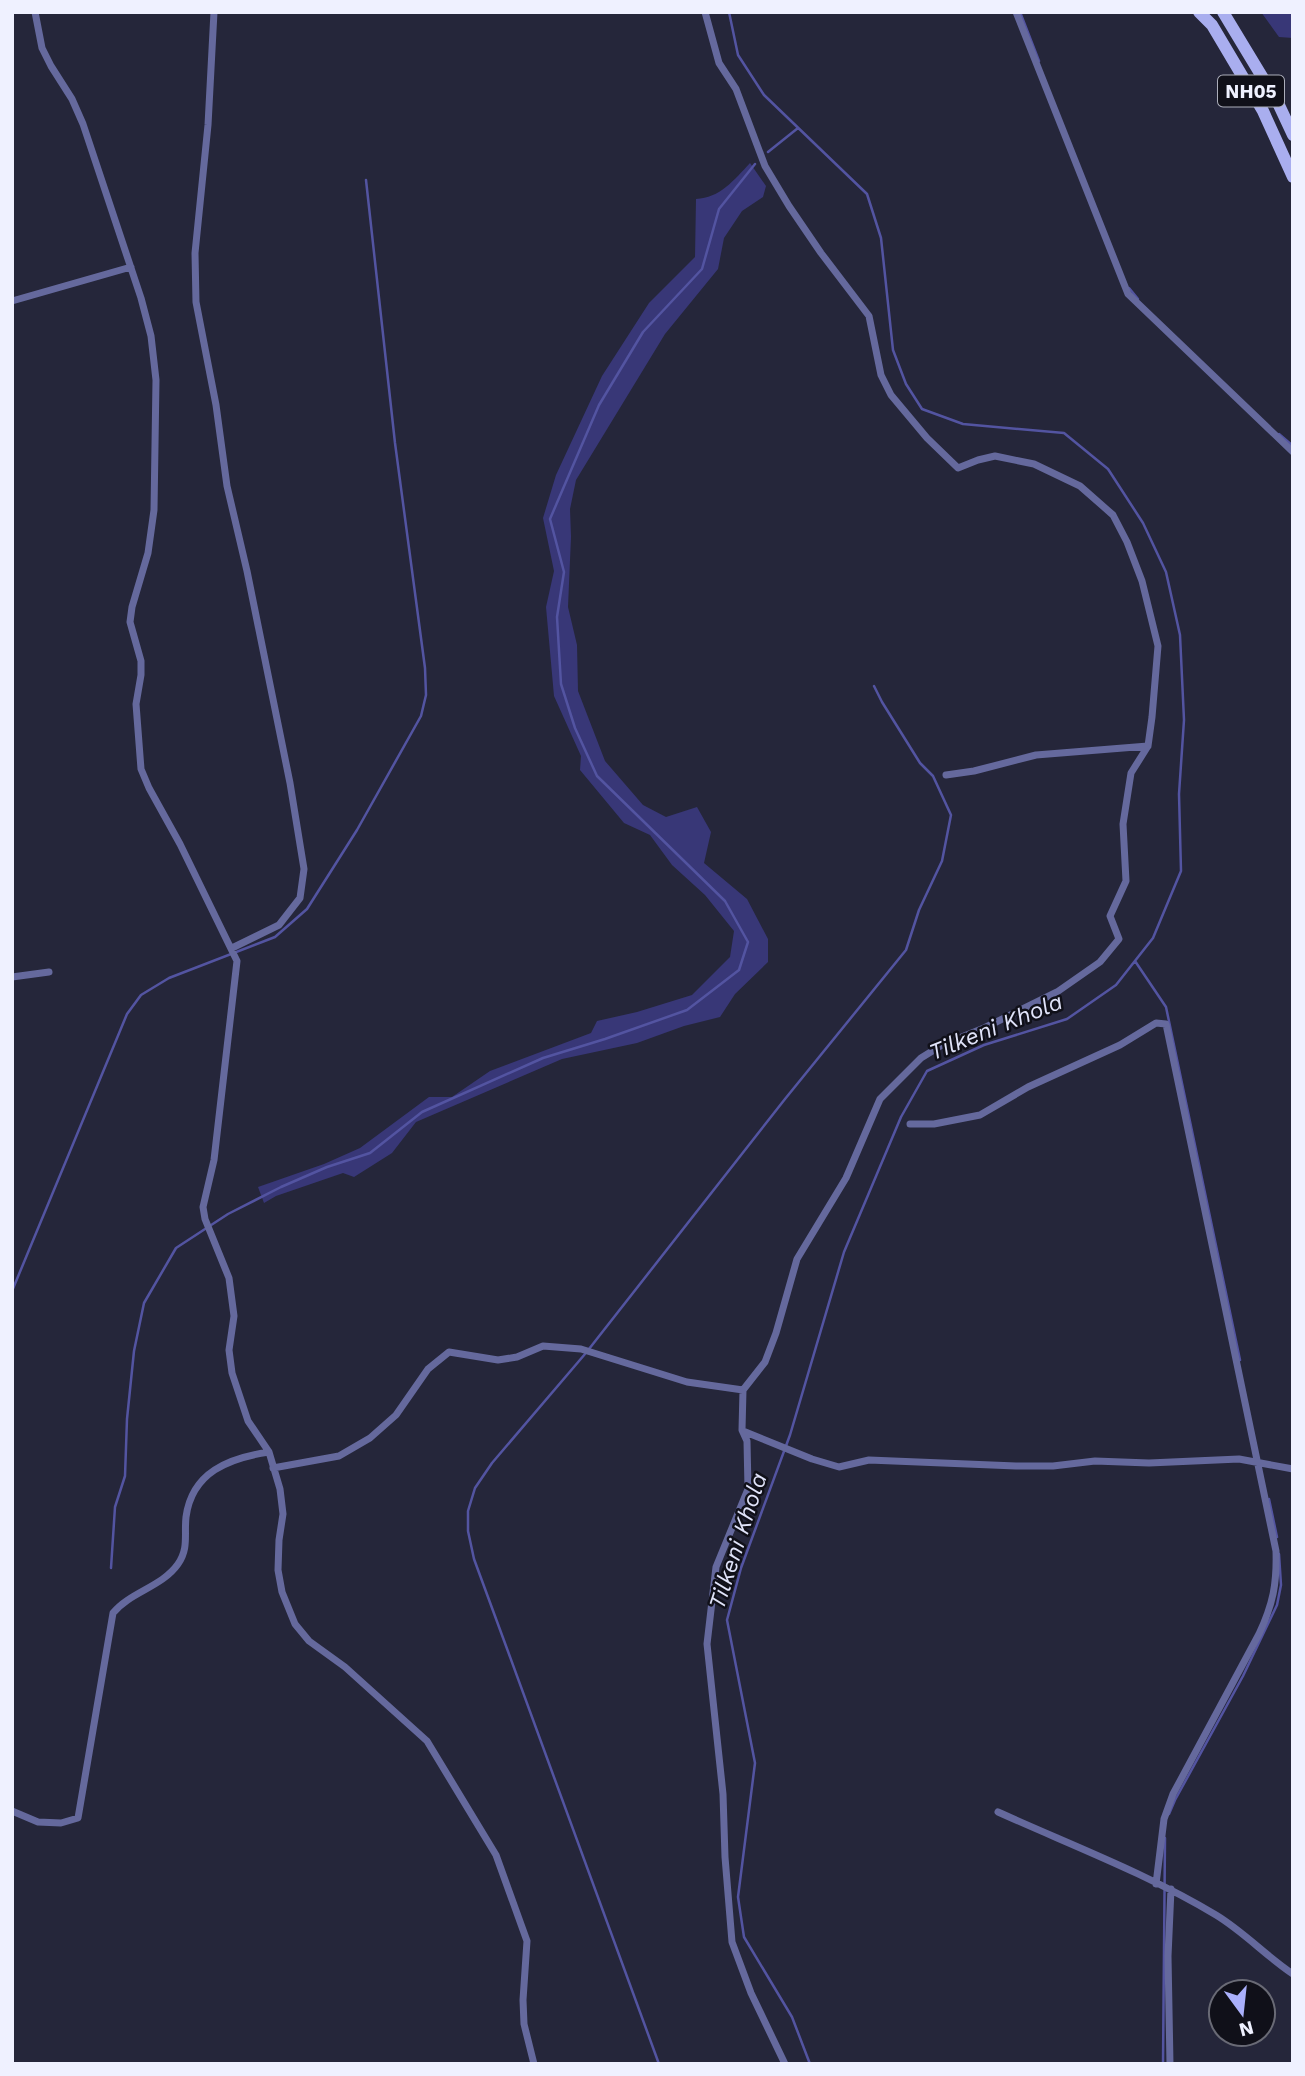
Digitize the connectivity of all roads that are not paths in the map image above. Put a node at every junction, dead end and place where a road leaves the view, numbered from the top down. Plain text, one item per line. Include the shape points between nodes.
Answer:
1 (35, 12) edge
2 (215, 12) edge
3 (705, 12) edge
4 (1016, 12) edge
5 (1199, 12) edge
6 (1223, 12) edge
7 (1293, 135) edge
8 (1293, 177) edge
9 (131, 267) junction
10 (12, 301) edge
11 (1293, 452) edge
12 (1148, 746) junction
13 (946, 775) dead end
14 (232, 948) junction
15 (48, 972) dead end
16 (12, 977) edge
17 (910, 1124) dead end
18 (743, 1390) junction
19 (742, 1430) junction
20 (269, 1452) junction
21 (1257, 1462) junction
22 (273, 1468) junction
23 (1293, 1469) edge
24 (12, 1811) edge
25 (998, 1812) dead end
26 (1163, 1886) junction
27 (1293, 1974) edge
28 (534, 2064) edge
29 (785, 2064) edge
30 (1170, 2064) edge

1 - 9 street via 42,48 83,124
2 - 14 street via 195,253 196,302 304,869 300,898 279,925
3 - 12 street via 719,63 736,89 765,166 869,316 881,375 891,395 958,468 995,456 1034,464 1080,486 1113,515 1142,581 1158,646
4 - 11 street via 1128,294
5 - 8 main road, NH05 via 1212,24 1264,111
6 - 7 main road, NH05
9 - 10 street
9 - 14 street via 151,337 156,380 154,510 130,622 141,661 136,704 141,769
12 - 13 street via 1036,755
12 - 18 street via 1131,773 1123,824 1126,881 1110,916 1119,939 1100,962 1057,992 921,1058 880,1098 846,1178 797,1259 765,1362
14 - 20 street via 237,961 214,1160 203,1207 229,1278 234,1316 229,1350 232,1373 248,1421
15 - 16 street
17 - 21 street via 979,1115 1156,1023 1166,1024
18 - 19 street
18 - 22 street via 687,1382 581,1349 543,1346 498,1360 449,1352 428,1369 396,1415 370,1438 339,1456
19 - 21 street via 839,1467 869,1460 1016,1466 1095,1461
19 - 29 street via 747,1441 748,1489 716,1567 707,1644 733,1942
20 - 22 street
20 - 24 street via 240,1456 219,1466 202,1482 190,1499 186,1550 177,1566 113,1613 78,1818 38,1822
21 - 23 street
21 - 26 street via 1276,1551 1277,1582 1270,1610 1173,1794 1164,1819
22 - 28 street via 284,1514 278,1570 295,1624 427,1741 496,1855 527,1941 524,2024
25 - 26 street
26 - 27 street via 1244,1933
26 - 30 street

